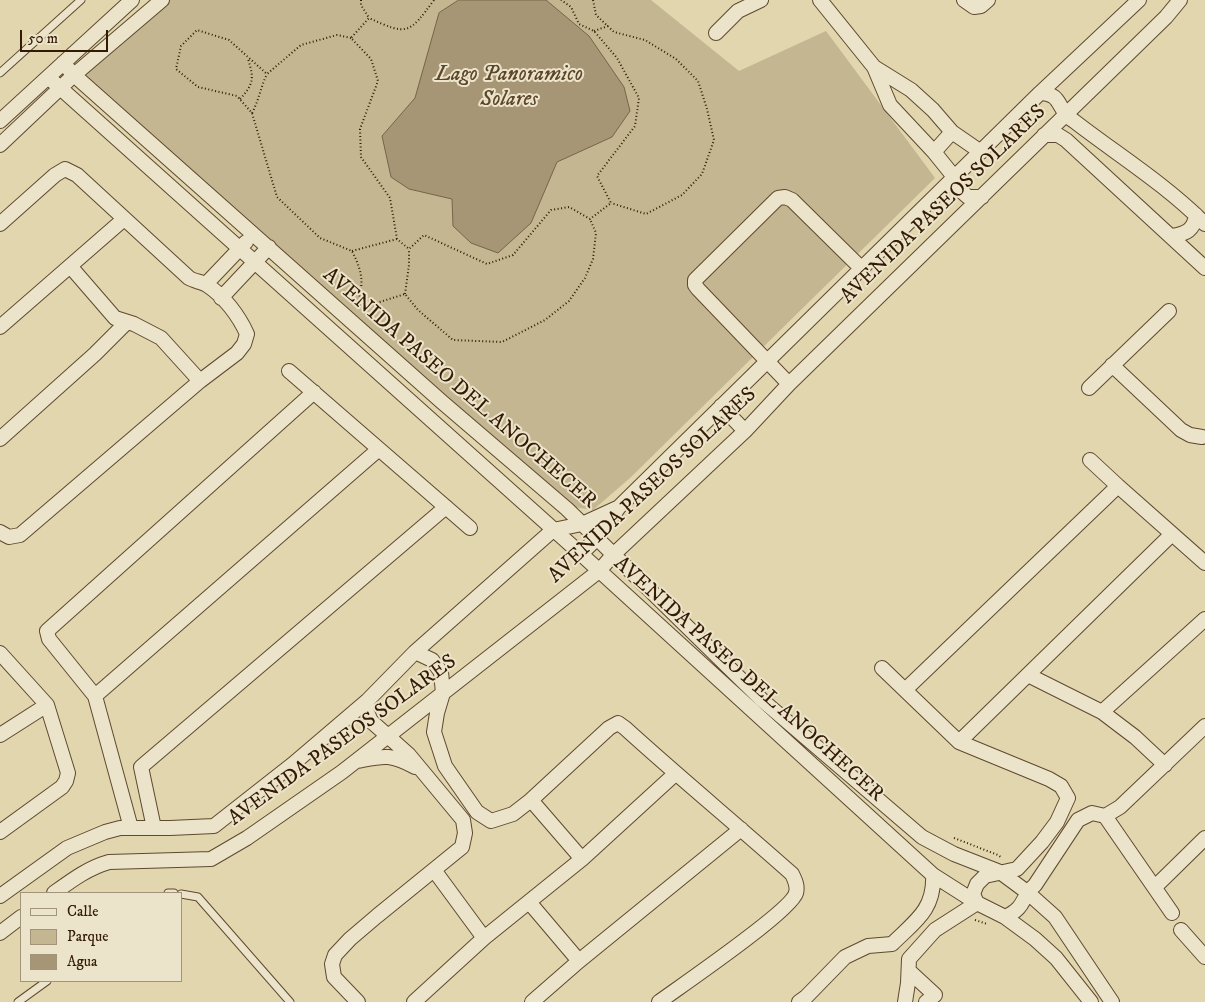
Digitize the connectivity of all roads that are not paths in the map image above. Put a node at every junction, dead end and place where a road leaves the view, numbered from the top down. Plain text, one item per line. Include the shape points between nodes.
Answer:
1 (80, 0) edge
2 (132, 0) edge
3 (162, 0) edge
4 (761, 0) edge
5 (820, 0) edge
6 (964, 0) edge
7 (987, 0) edge
8 (1139, 0) edge
9 (1180, 0) edge
10 (716, 33) dead end
11 (63, 63) junction
12 (874, 67) junction
13 (0, 73) edge
14 (74, 75) junction
15 (48, 78) junction
16 (60, 89) junction
17 (1040, 93) junction
18 (1066, 114) junction
19 (0, 121) edge
20 (952, 132) junction
21 (1044, 135) junction
22 (0, 145) edge
23 (934, 152) junction
24 (981, 152) junction
25 (955, 178) junction
26 (982, 197) junction
27 (124, 219) junction
28 (1201, 220) edge
29 (0, 224) edge
30 (254, 234) junction
31 (1172, 236) junction
32 (269, 247) junction
33 (240, 248) junction
34 (256, 262) junction
35 (70, 266) junction
36 (861, 268) junction
37 (1205, 268) edge
38 (206, 284) junction
39 (221, 298) junction
40 (1168, 310) dead end
41 (127, 322) junction
42 (0, 327) edge
43 (767, 361) junction
44 (1112, 365) junction
45 (289, 371) dead end
46 (200, 381) junction
47 (789, 384) junction
48 (1089, 388) dead end
49 (314, 392) junction
50 (721, 406) junction
51 (745, 431) junction
52 (0, 439) edge
53 (1204, 440) edge
54 (379, 449) junction
55 (1090, 460) dead end
56 (1118, 486) junction
57 (446, 507) junction
58 (619, 507) junction
59 (582, 524) junction
60 (470, 528) dead end
61 (553, 530) junction
62 (0, 532) edge
63 (1172, 534) junction
64 (596, 539) junction
65 (581, 554) junction
66 (613, 555) junction
67 (1205, 563) edge
68 (599, 571) junction
69 (1205, 619) edge
70 (415, 652) junction
71 (0, 653) edge
72 (882, 668) dead end
73 (1028, 675) junction
74 (905, 690) junction
75 (443, 692) junction
76 (95, 696) junction
77 (368, 700) junction
78 (47, 705) junction
79 (1102, 712) junction
80 (1205, 726) edge
81 (0, 735) edge
82 (388, 736) junction
83 (959, 742) junction
84 (356, 761) junction
85 (1164, 765) junction
86 (421, 771) junction
87 (675, 774) junction
88 (531, 800) junction
89 (1105, 816) junction
90 (131, 828) junction
91 (154, 828) junction
92 (741, 829) junction
93 (0, 832) edge
94 (1205, 838) edge
95 (1042, 842) junction
96 (1058, 850) junction
97 (582, 859) junction
98 (434, 870) junction
99 (1000, 872) junction
100 (933, 875) junction
101 (1155, 886) junction
102 (55, 892) edge
103 (1027, 892) junction
104 (182, 894) edge
105 (0, 896) edge
106 (529, 902) junction
107 (977, 903) junction
108 (1172, 913) dead end
109 (20, 918) edge
110 (1005, 918) junction
111 (1181, 930) dead end
112 (0, 933) edge
113 (484, 938) junction
114 (892, 944) junction
115 (1204, 955) edge
116 (579, 961) junction
117 (909, 965) junction
118 (47, 982) edge
119 (18, 1002) edge
120 (290, 1002) edge
121 (358, 1002) edge
122 (414, 1002) edge
123 (532, 1002) edge
124 (660, 1002) edge
125 (799, 1002) edge
126 (905, 1002) edge
127 (926, 1002) edge
128 (1091, 1002) edge
129 (1112, 1002) edge

1 - 13 lane
2 - 11 street
3 - 14 street
4 - 10 street via 738,11
5 - 12 street
6 - 7 street via 974,7
8 - 17 street, AVENIDA PASEOS SOLARES
9 - 18 street, AVENIDA PASEOS SOLARES
11 - 14 street, AVENIDA PASEO DEL ANOCHECER
11 - 15 street
12 - 20 street via 911,90
12 - 23 street via 890,105
14 - 16 street
14 - 30 street, AVENIDA PASEO DEL ANOCHECER
15 - 16 street, AVENIDA PASEO DEL ANOCHECER
15 - 19 street
16 - 22 street
16 - 33 street, AVENIDA PASEO DEL ANOCHECER
17 - 18 street via 1054,97
17 - 24 street, AVENIDA PASEOS SOLARES
18 - 21 street, AVENIDA PASEOS SOLARES
18 - 28 street via 1164,186
20 - 23 street
20 - 24 street
21 - 26 street, AVENIDA PASEOS SOLARES
21 - 31 street via 1058,135 1066,140
23 - 25 street
24 - 25 street, AVENIDA PASEOS SOLARES
25 - 26 street via 968,197
25 - 36 street, AVENIDA PASEOS SOLARES
26 - 47 street, AVENIDA PASEOS SOLARES
27 - 29 street via 77,175 65,170 55,175
27 - 35 street
27 - 38 street via 189,278
28 - 31 street via 1189,231
30 - 32 street, AVENIDA PASEO DEL ANOCHECER
30 - 33 street
31 - 37 street
32 - 34 street
32 - 59 street, AVENIDA PASEO DEL ANOCHECER
33 - 34 street, AVENIDA PASEO DEL ANOCHECER
33 - 38 street
34 - 39 street
34 - 61 street, AVENIDA PASEO DEL ANOCHECER
35 - 41 street via 115,318
35 - 42 street
36 - 43 street, AVENIDA PASEOS SOLARES
36 - 43 street via 792,200 785,197 778,198 694,280 694,285
38 - 39 street
39 - 46 street via 247,334 237,353
40 - 44 street
41 - 46 street via 162,338
41 - 52 street
43 - 47 street
43 - 50 street, AVENIDA PASEOS SOLARES
44 - 48 street
44 - 53 street via 1181,430
45 - 49 street
46 - 62 street via 20,535 9,537
47 - 51 street, AVENIDA PASEOS SOLARES
49 - 54 street
49 - 76 street via 47,631 49,639
50 - 51 street
50 - 58 street, AVENIDA PASEOS SOLARES
51 - 66 street, AVENIDA PASEOS SOLARES
54 - 57 street
54 - 76 street
55 - 56 street
56 - 63 street
56 - 74 street
57 - 60 street
57 - 91 street via 141,767
58 - 59 street, AVENIDA PASEOS SOLARES
58 - 64 street, AVENIDA PASEOS SOLARES
59 - 61 street, AVENIDA PASEOS SOLARES
59 - 64 street, AVENIDA PASEO DEL ANOCHECER
61 - 65 street, AVENIDA PASEO DEL ANOCHECER
61 - 70 street, AVENIDA PASEOS SOLARES
63 - 67 street
63 - 73 street
64 - 65 street, AVENIDA PASEOS SOLARES
64 - 66 street, AVENIDA PASEO DEL ANOCHECER
65 - 68 street, AVENIDA PASEO DEL ANOCHECER
66 - 68 street, AVENIDA PASEOS SOLARES
66 - 99 street, AVENIDA PASEO DEL ANOCHECER via 762,700 922,837
68 - 75 street, AVENIDA PASEOS SOLARES
68 - 100 street, AVENIDA PASEO DEL ANOCHECER
69 - 79 street
70 - 75 street via 432,660 441,672
70 - 77 street, AVENIDA PASEOS SOLARES
71 - 78 street
72 - 74 street
73 - 79 street
73 - 83 street
74 - 83 street
75 - 82 street, AVENIDA PASEOS SOLARES
75 - 88 street via 434,732 444,766 477,812 491,821 513,814
76 - 90 street
77 - 82 street via 366,710 371,721
77 - 91 street, AVENIDA PASEOS SOLARES via 214,826
78 - 81 street
78 - 93 street via 68,773 66,781
79 - 85 street via 1135,736
80 - 85 street
82 - 84 street, AVENIDA PASEOS SOLARES
82 - 86 street
83 - 95 street via 1021,766 1061,786 1068,798 1057,822
84 - 86 street via 386,756 400,759
84 - 102 street, AVENIDA PASEOS SOLARES via 247,838 211,859 109,862 85,871
85 - 89 street via 1120,807
86 - 98 street via 462,820 466,833 462,847
87 - 88 street via 618,723
87 - 92 street
87 - 97 street
88 - 97 street
89 - 96 street via 1092,813 1078,820
89 - 101 street
90 - 91 street, AVENIDA PASEOS SOLARES
90 - 105 street, AVENIDA PASEOS SOLARES via 105,832 67,848
92 - 116 street
92 - 124 street via 792,874 796,894 759,929
94 - 101 street
95 - 96 street
95 - 99 street via 1017,869
96 - 103 street
97 - 106 street
98 - 113 street
98 - 121 street via 335,955 332,964 334,977
99 - 103 street, AVENIDA PASEO DEL ANOCHECER
99 - 107 street via 985,876 977,884 973,894
100 - 107 street, AVENIDA PASEO DEL ANOCHECER
100 - 114 street via 931,902
101 - 108 street
103 - 110 street via 1024,904
103 - 129 street, AVENIDA PASEO DEL ANOCHECER via 1055,917
104 - 120 lane via 198,896
106 - 113 street
106 - 116 street
107 - 110 street, AVENIDA PASEO DEL ANOCHECER
107 - 117 street via 935,930
109 - 112 street
110 - 128 street, AVENIDA PASEO DEL ANOCHECER via 1056,958
111 - 115 street
113 - 122 street
114 - 117 street
114 - 125 street via 868,946 845,957
116 - 123 street
117 - 126 street
117 - 127 street via 935,995
118 - 119 lane

